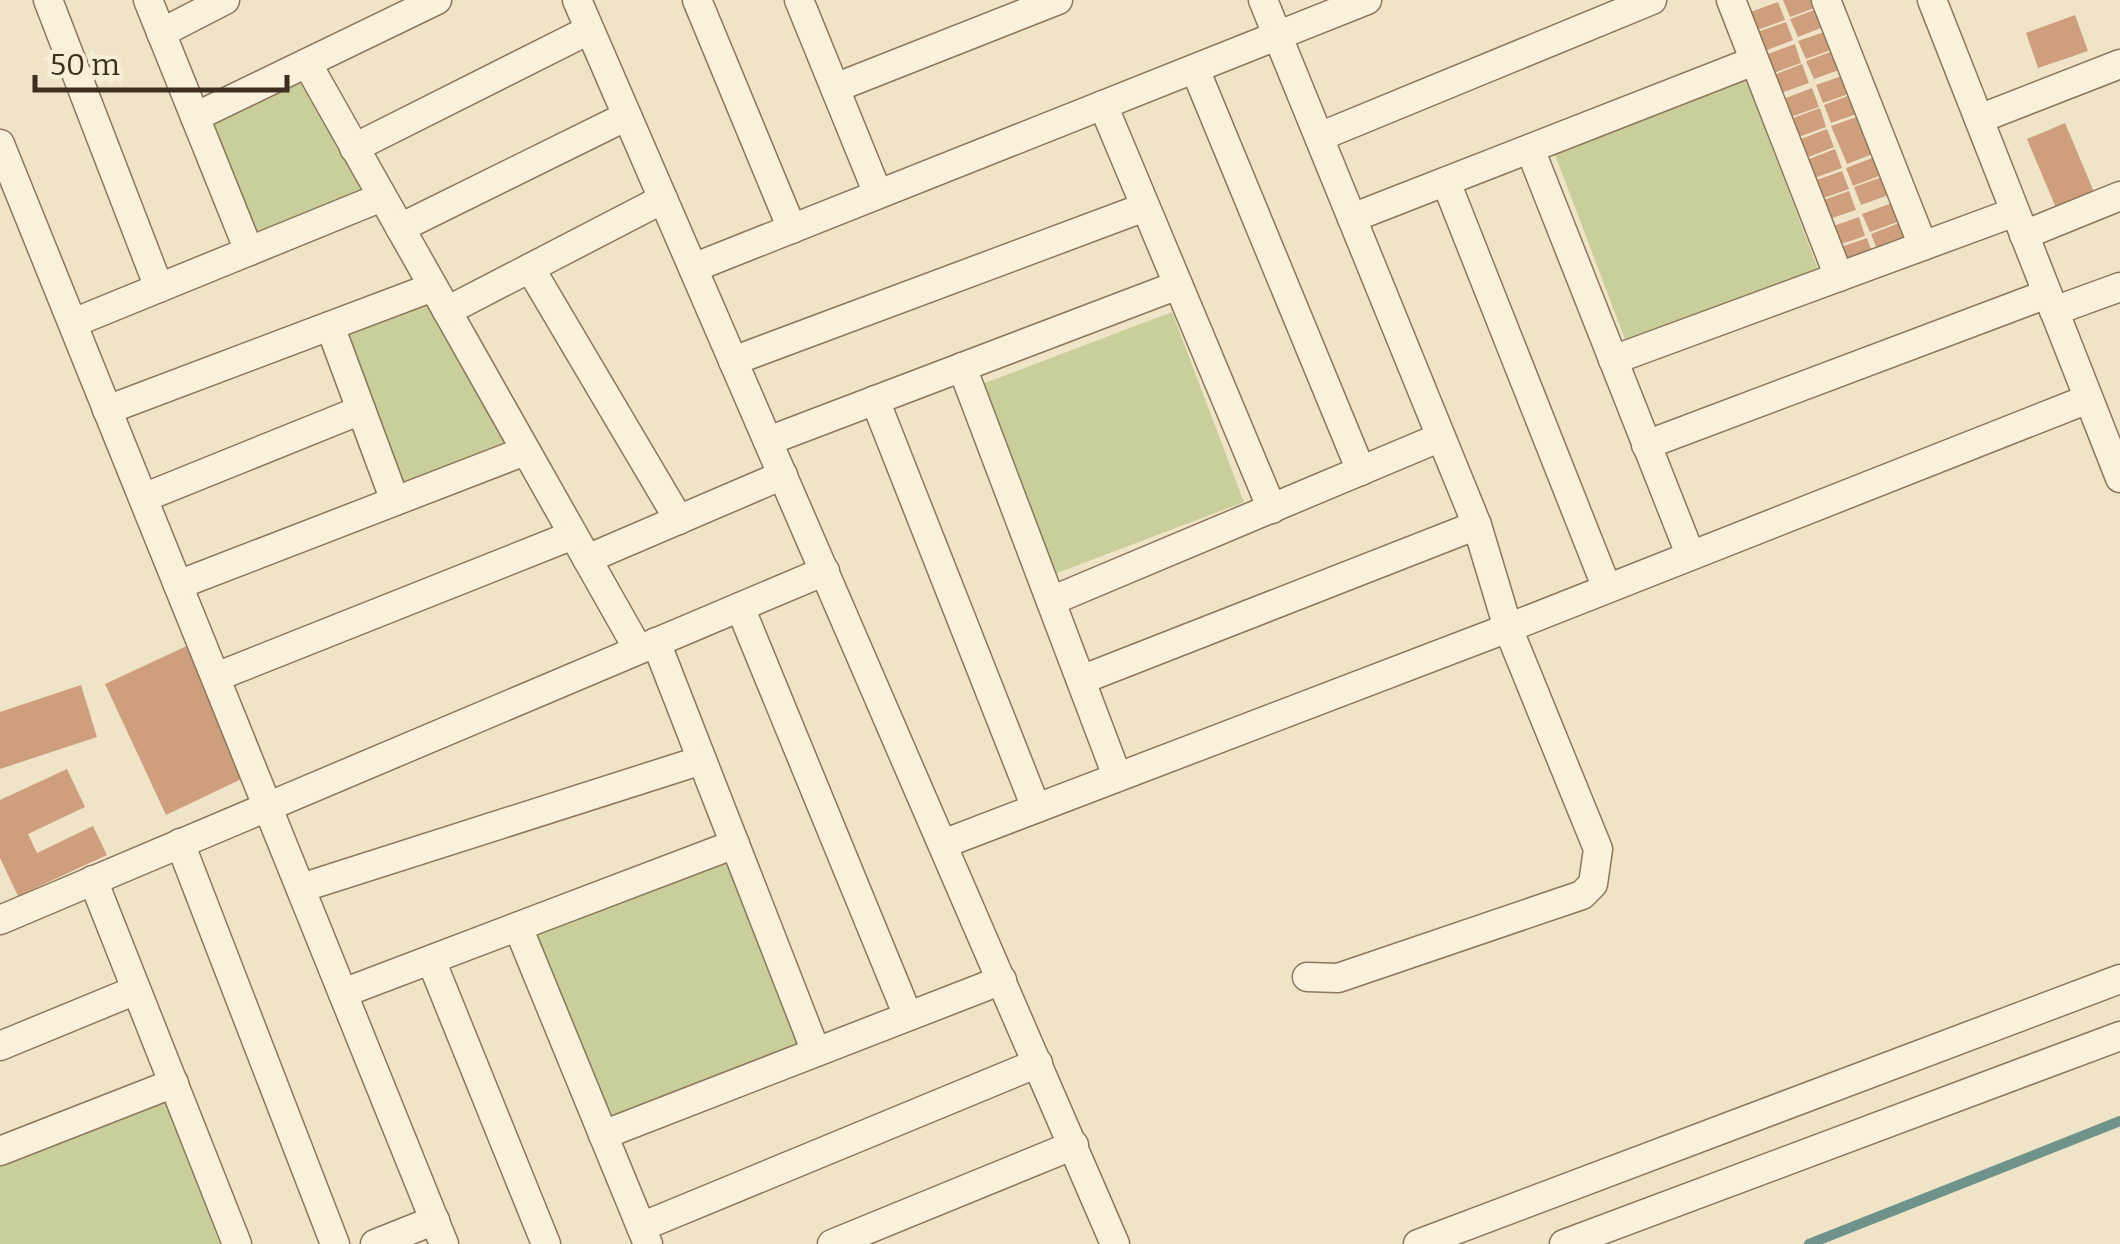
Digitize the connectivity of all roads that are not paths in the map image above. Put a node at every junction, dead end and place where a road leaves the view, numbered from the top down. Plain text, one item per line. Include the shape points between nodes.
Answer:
1 (48, 0) edge
2 (148, 0) edge
3 (225, 0) edge
4 (437, 0) edge
5 (577, 0) edge
6 (697, 0) edge
7 (800, 0) edge
8 (1058, 0) edge
9 (1263, 0) edge
10 (1367, 0) edge
11 (1652, 0) edge
12 (1731, 0) edge
13 (1826, 0) edge
14 (1932, 0) edge
15 (590, 30) junction
16 (161, 33) junction
17 (1278, 36) junction
18 (1754, 61) junction
19 (307, 63) junction
20 (2120, 64) edge
21 (1196, 69) junction
22 (835, 88) junction
23 (1102, 105) junction
24 (195, 116) junction
25 (627, 116) junction
26 (1979, 119) junction
27 (1319, 137) junction
28 (0, 144) edge
29 (354, 148) junction
30 (1530, 149) junction
31 (1446, 182) junction
32 (878, 194) junction
33 (2120, 196) edge
34 (382, 197) junction
35 (663, 199) junction
36 (1145, 207) junction
37 (1352, 218) junction
38 (2020, 224) junction
39 (400, 228) junction
40 (792, 229) junction
41 (1923, 246) junction
42 (249, 252) junction
43 (530, 268) junction
44 (693, 268) junction
45 (1839, 277) junction
46 (1178, 286) junction
47 (159, 288) junction
48 (2120, 288) edge
49 (440, 299) junction
50 (2051, 303) junction
51 (73, 323) junction
52 (330, 326) junction
53 (1613, 360) junction
54 (733, 361) junction
55 (962, 367) junction
56 (2088, 399) junction
57 (875, 400) junction
58 (107, 410) junction
59 (361, 410) junction
60 (1442, 437) junction
61 (768, 441) junction
62 (1646, 445) junction
63 (525, 450) junction
64 (1361, 471) junction
65 (783, 476) junction
66 (2120, 478) edge
67 (143, 498) junction
68 (394, 501) junction
69 (1272, 509) junction
70 (679, 520) junction
71 (1477, 525) junction
72 (580, 547) junction
73 (1690, 554) junction
74 (824, 571) junction
75 (178, 585) junction
76 (1606, 586) junction
77 (1051, 600) junction
78 (740, 606) junction
79 (1508, 628) junction
80 (647, 646) junction
81 (216, 677) junction
82 (1081, 680) junction
83 (702, 760) junction
84 (1117, 776) junction
85 (267, 806) junction
86 (1036, 808) junction
87 (180, 843) junction
88 (735, 844) junction
89 (943, 844) junction
90 (93, 880) junction
91 (301, 888) junction
92 (0, 920) edge
93 (518, 928) junction
94 (431, 960) junction
95 (1307, 977) dead end
96 (1002, 980) junction
97 (2120, 980) edge
98 (136, 990) junction
99 (343, 993) junction
100 (908, 1016) junction
101 (2120, 1036) edge
102 (0, 1046) edge
103 (816, 1052) junction
104 (1038, 1064) junction
105 (174, 1083) junction
106 (603, 1134) junction
107 (1074, 1145) junction
108 (0, 1150) edge
109 (440, 1232) edge
110 (644, 1236) edge
111 (237, 1244) edge
112 (335, 1244) edge
113 (375, 1244) edge
114 (546, 1244) edge
115 (832, 1244) edge
116 (1115, 1244) edge
117 (1418, 1244) edge
118 (1564, 1244) edge

1 - 47 street
2 - 16 street
3 - 16 street
4 - 19 street
5 - 15 street
6 - 40 street
7 - 22 street
8 - 22 street
9 - 17 street
10 - 17 street
11 - 27 street
12 - 18 street
13 - 41 street
14 - 26 street
15 - 25 street
15 - 29 street
16 - 24 street
17 - 21 street
17 - 27 street
18 - 30 street
18 - 45 street
19 - 24 street
19 - 29 street
20 - 26 street
21 - 23 street
21 - 64 street
22 - 32 street
23 - 32 street
23 - 36 street
24 - 42 street
25 - 35 street
25 - 39 street
26 - 38 street
27 - 37 street
28 - 51 street
29 - 34 street
30 - 31 street
30 - 53 street
31 - 37 street
31 - 76 street
32 - 40 street
33 - 38 street
34 - 39 street
34 - 42 street
35 - 43 street
35 - 44 street
36 - 46 street
36 - 54 street
37 - 60 street
38 - 41 street
38 - 50 street
39 - 49 street
40 - 44 street
41 - 45 street
42 - 47 street
43 - 49 street
43 - 70 street
44 - 54 street
45 - 53 street
46 - 55 street
46 - 69 street
47 - 51 street
48 - 50 street
49 - 52 street
49 - 63 street
50 - 56 street
50 - 62 street
51 - 58 street
52 - 58 street
52 - 59 street
53 - 62 street
54 - 61 street
55 - 57 street
55 - 77 street
56 - 66 street
56 - 73 street
57 - 61 street
57 - 86 street
58 - 67 street
59 - 67 street
59 - 68 street
60 - 64 street
60 - 71 street
61 - 65 street
62 - 73 street
63 - 68 street
63 - 72 street
64 - 69 street
65 - 70 street
65 - 74 street
67 - 75 street
68 - 75 street
69 - 77 street
70 - 72 street
71 - 79 street
71 - 82 street
72 - 80 street
72 - 81 street
73 - 76 street
74 - 78 street
74 - 89 street
75 - 81 street
76 - 79 street
77 - 82 street
78 - 80 street
78 - 100 street
79 - 84 street
79 - 95 street via 1598,849 1593,884 1582,895 1338,978
80 - 83 street
80 - 85 street
81 - 85 street
82 - 84 street
83 - 88 street
83 - 91 street
84 - 86 street
85 - 87 street
85 - 91 street
86 - 89 street
87 - 90 street
87 - 112 street
88 - 93 street
88 - 103 street
89 - 96 street
90 - 92 street
90 - 98 street
91 - 99 street
93 - 94 street
93 - 106 street
94 - 99 street
94 - 114 street
96 - 100 street
96 - 104 street
97 - 117 street
98 - 102 street
98 - 105 street
99 - 109 street
100 - 103 street
101 - 118 street
103 - 106 street
104 - 107 street
104 - 110 street
105 - 108 street
105 - 111 street
106 - 110 street
107 - 115 street
107 - 116 street
109 - 113 street

